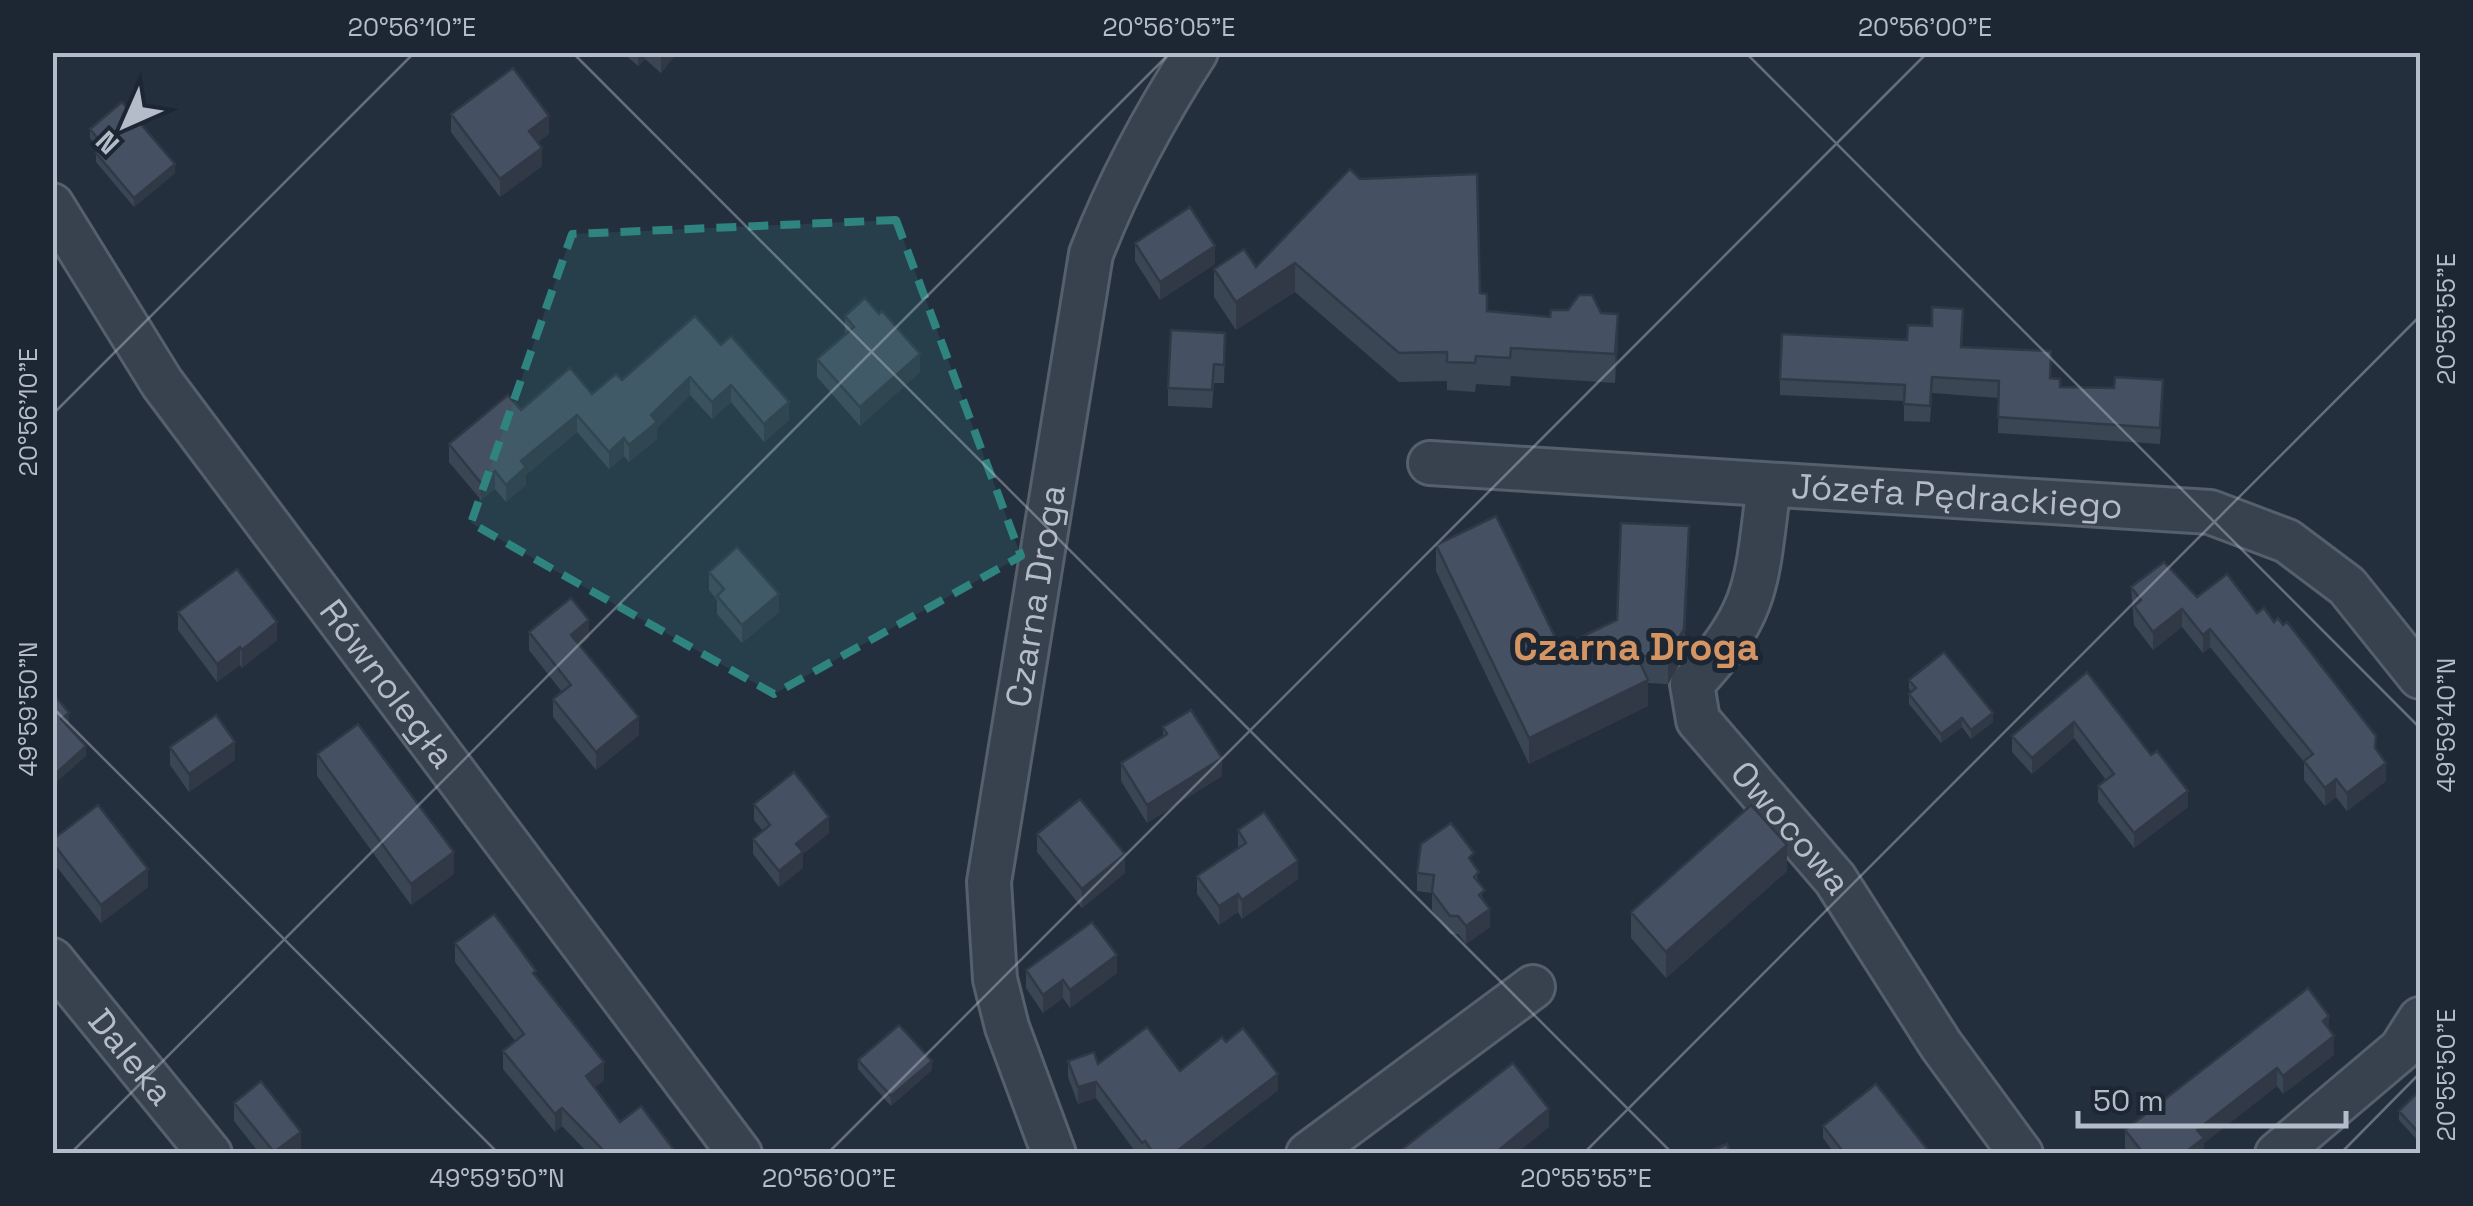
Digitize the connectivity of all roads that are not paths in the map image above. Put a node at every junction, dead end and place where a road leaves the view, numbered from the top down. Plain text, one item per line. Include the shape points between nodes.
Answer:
1 (1196, 52) edge
2 (52, 204) edge
3 (1430, 463) dead end
4 (1769, 485) junction
5 (2420, 677) edge
6 (52, 960) edge
7 (1532, 987) dead end
8 (2420, 1019) edge
9 (210, 1154) edge
10 (740, 1154) edge
11 (1054, 1154) edge
12 (1308, 1154) edge
13 (2021, 1154) edge
14 (2277, 1154) edge

1 - 11 street, Czarna Droga via 1152,120 1091,254 989,882 995,979
2 - 10 street, Równoległa via 162,383
3 - 4 street, Józefa Pędrackiego
4 - 5 street, Józefa Pędrackiego via 2210,512 2287,541 2348,586
4 - 13 street, Owocowa via 1754,595 1731,642 1692,684 1698,720 1835,879 1941,1045
6 - 9 street, Daleka
7 - 12 street
8 - 14 street via 2402,1049

